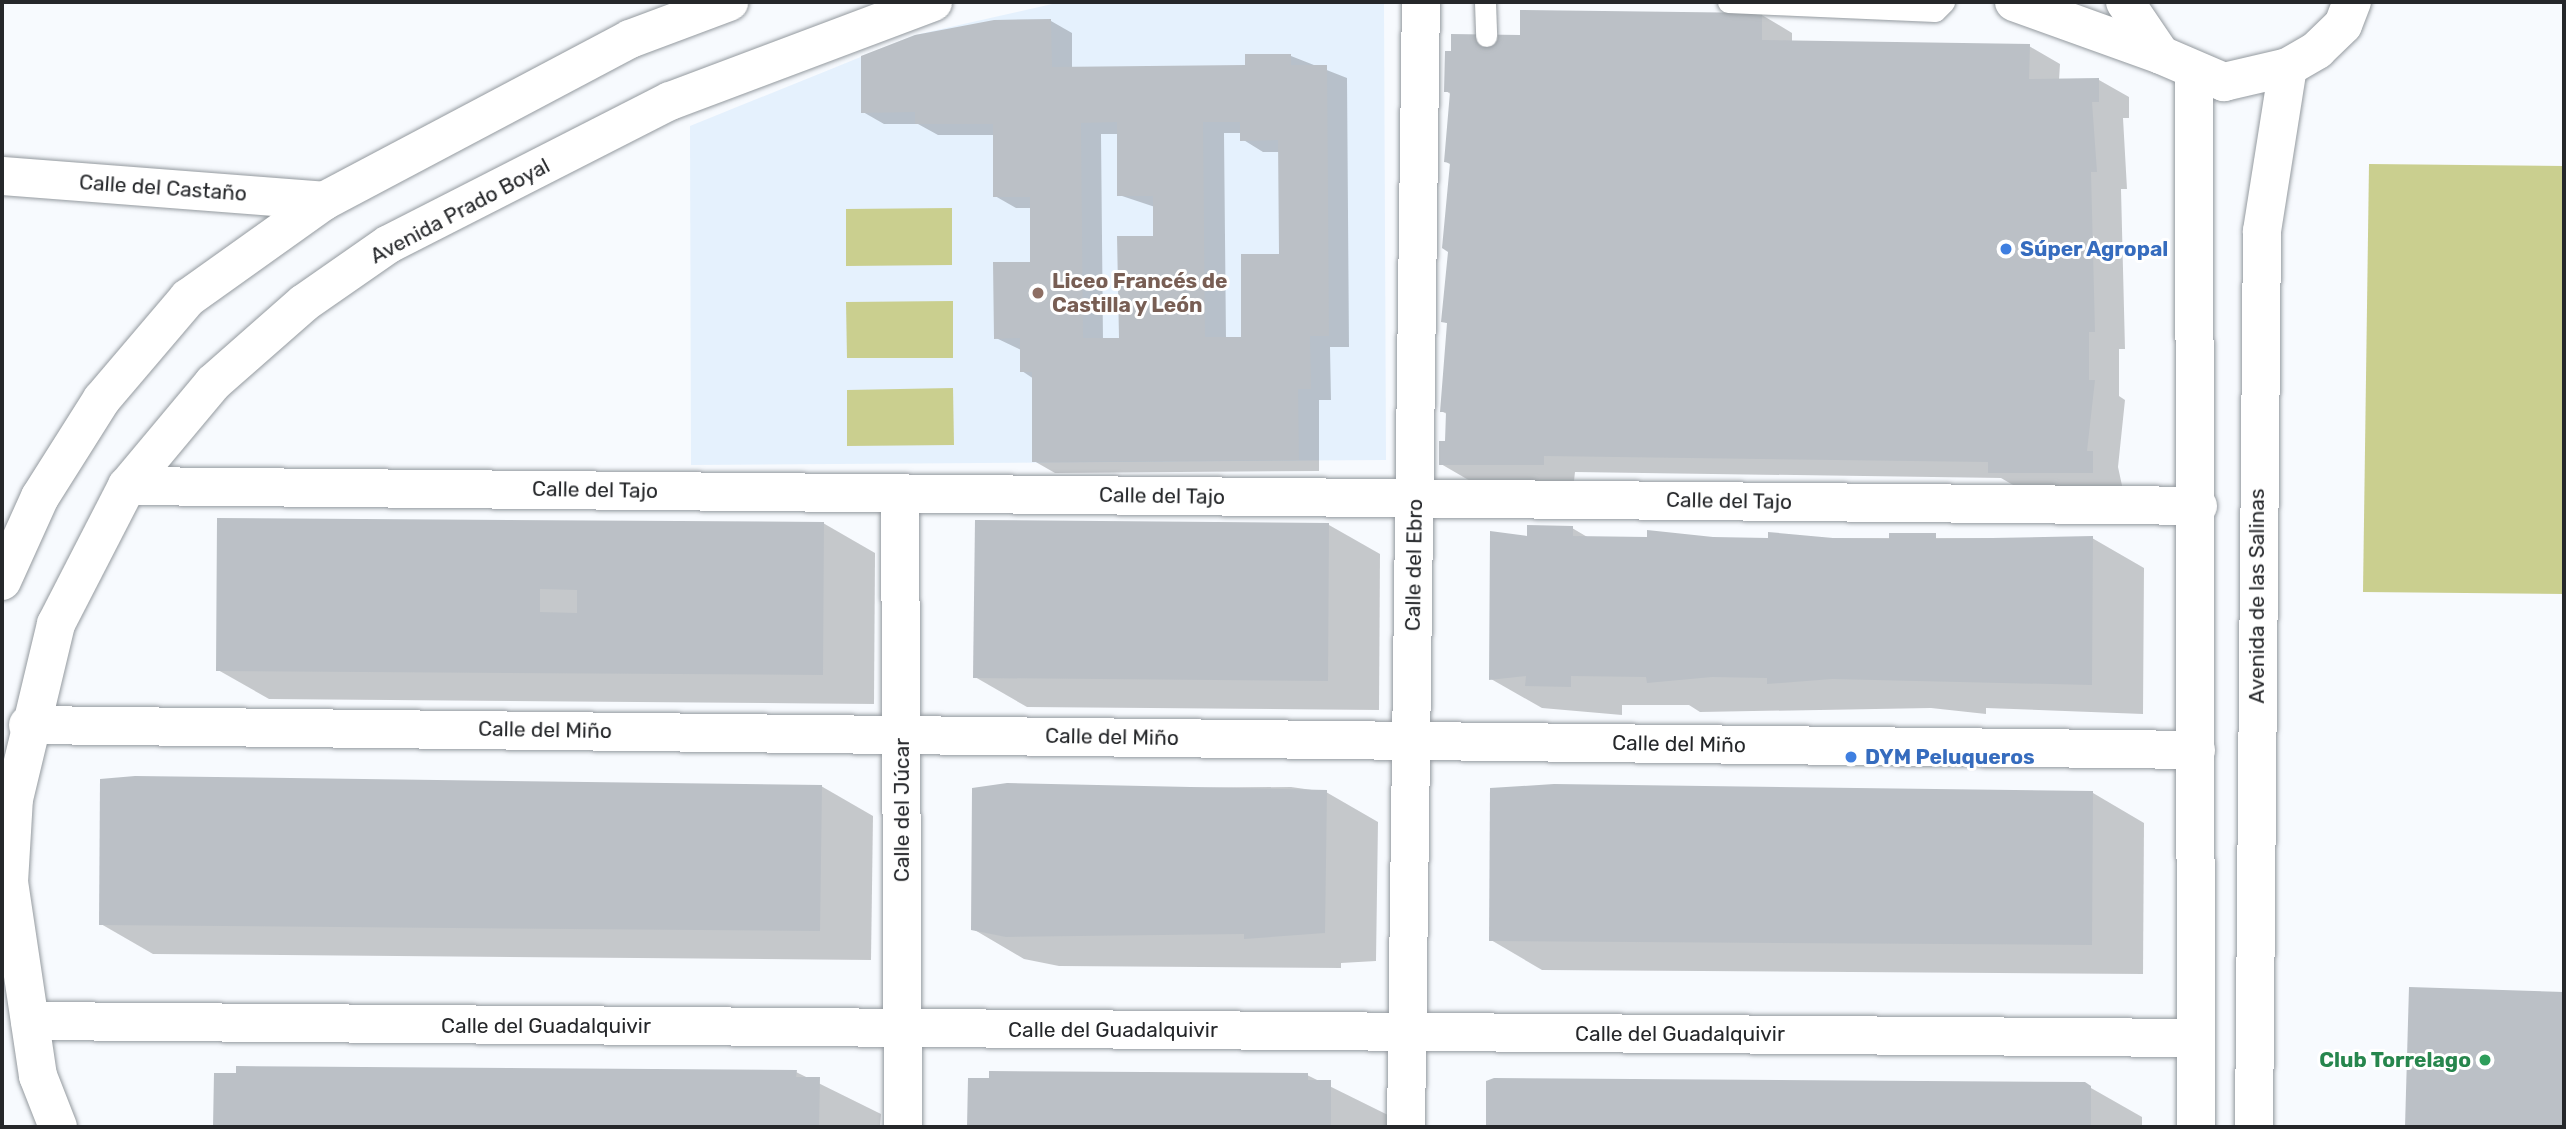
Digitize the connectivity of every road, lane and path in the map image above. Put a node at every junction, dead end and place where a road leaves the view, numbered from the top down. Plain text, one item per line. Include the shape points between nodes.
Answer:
1 (729, 2) edge
2 (933, 2) edge
3 (1421, 2) edge
4 (1485, 2) edge
5 (1728, 2) edge
6 (1944, 2) edge
7 (2014, 2) edge
8 (2125, 2) edge
9 (2378, 2) edge
10 (2348, 13) edge
11 (1486, 36) dead end
12 (2161, 55) junction
13 (2288, 67) junction
14 (2194, 74) junction
15 (2, 176) edge
16 (324, 201) junction
17 (127, 486) junction
18 (900, 493) junction
19 (1415, 499) junction
20 (2198, 506) junction
21 (2, 581) edge
22 (28, 725) junction
23 (901, 734) junction
24 (1412, 740) junction
25 (2196, 750) junction
26 (30, 1021) junction
27 (903, 1028) junction
28 (1408, 1032) junction
29 (2196, 1038) junction
30 (58, 1127) edge
31 (903, 1127) edge
32 (1406, 1127) edge
33 (2196, 1127) edge
34 (2255, 1127) edge

1 - 16 street via 630,39
2 - 17 street, Avenida Prado Boyal via 670,102 389,244 304,303 213,383
3 - 19 street, Calle del Ebro
4 - 11 lane
5 - 6 lane via 1935,11
7 - 12 street
8 - 12 street
9 - 10 street
10 - 13 street
12 - 14 street
13 - 14 street via 2224,82
13 - 34 street, Avenida de las Salinas via 2260,268
14 - 20 street
15 - 16 street, Calle del Castaño
16 - 21 street via 188,298 102,399 40,497
17 - 18 street, Calle del Tajo
17 - 22 street, Avenida Prado Boyal via 56,624
18 - 19 street, Calle del Tajo
18 - 23 street, Calle del Júcar
19 - 20 street, Calle del Tajo
19 - 24 street, Calle del Ebro
20 - 25 street
22 - 23 street, Calle del Miño
22 - 26 street, Avenida Prado Boyal via 9,882
23 - 24 street, Calle del Miño
23 - 27 street, Calle del Júcar
24 - 25 street, Calle del Miño
24 - 28 street, Calle del Ebro
25 - 29 street
26 - 27 street, Calle del Guadalquivir
26 - 30 street, Avenida Prado Boyal via 38,1076
27 - 28 street, Calle del Guadalquivir
27 - 31 street, Calle del Júcar
28 - 29 street, Calle del Guadalquivir
28 - 32 street, Calle del Ebro
29 - 33 street

